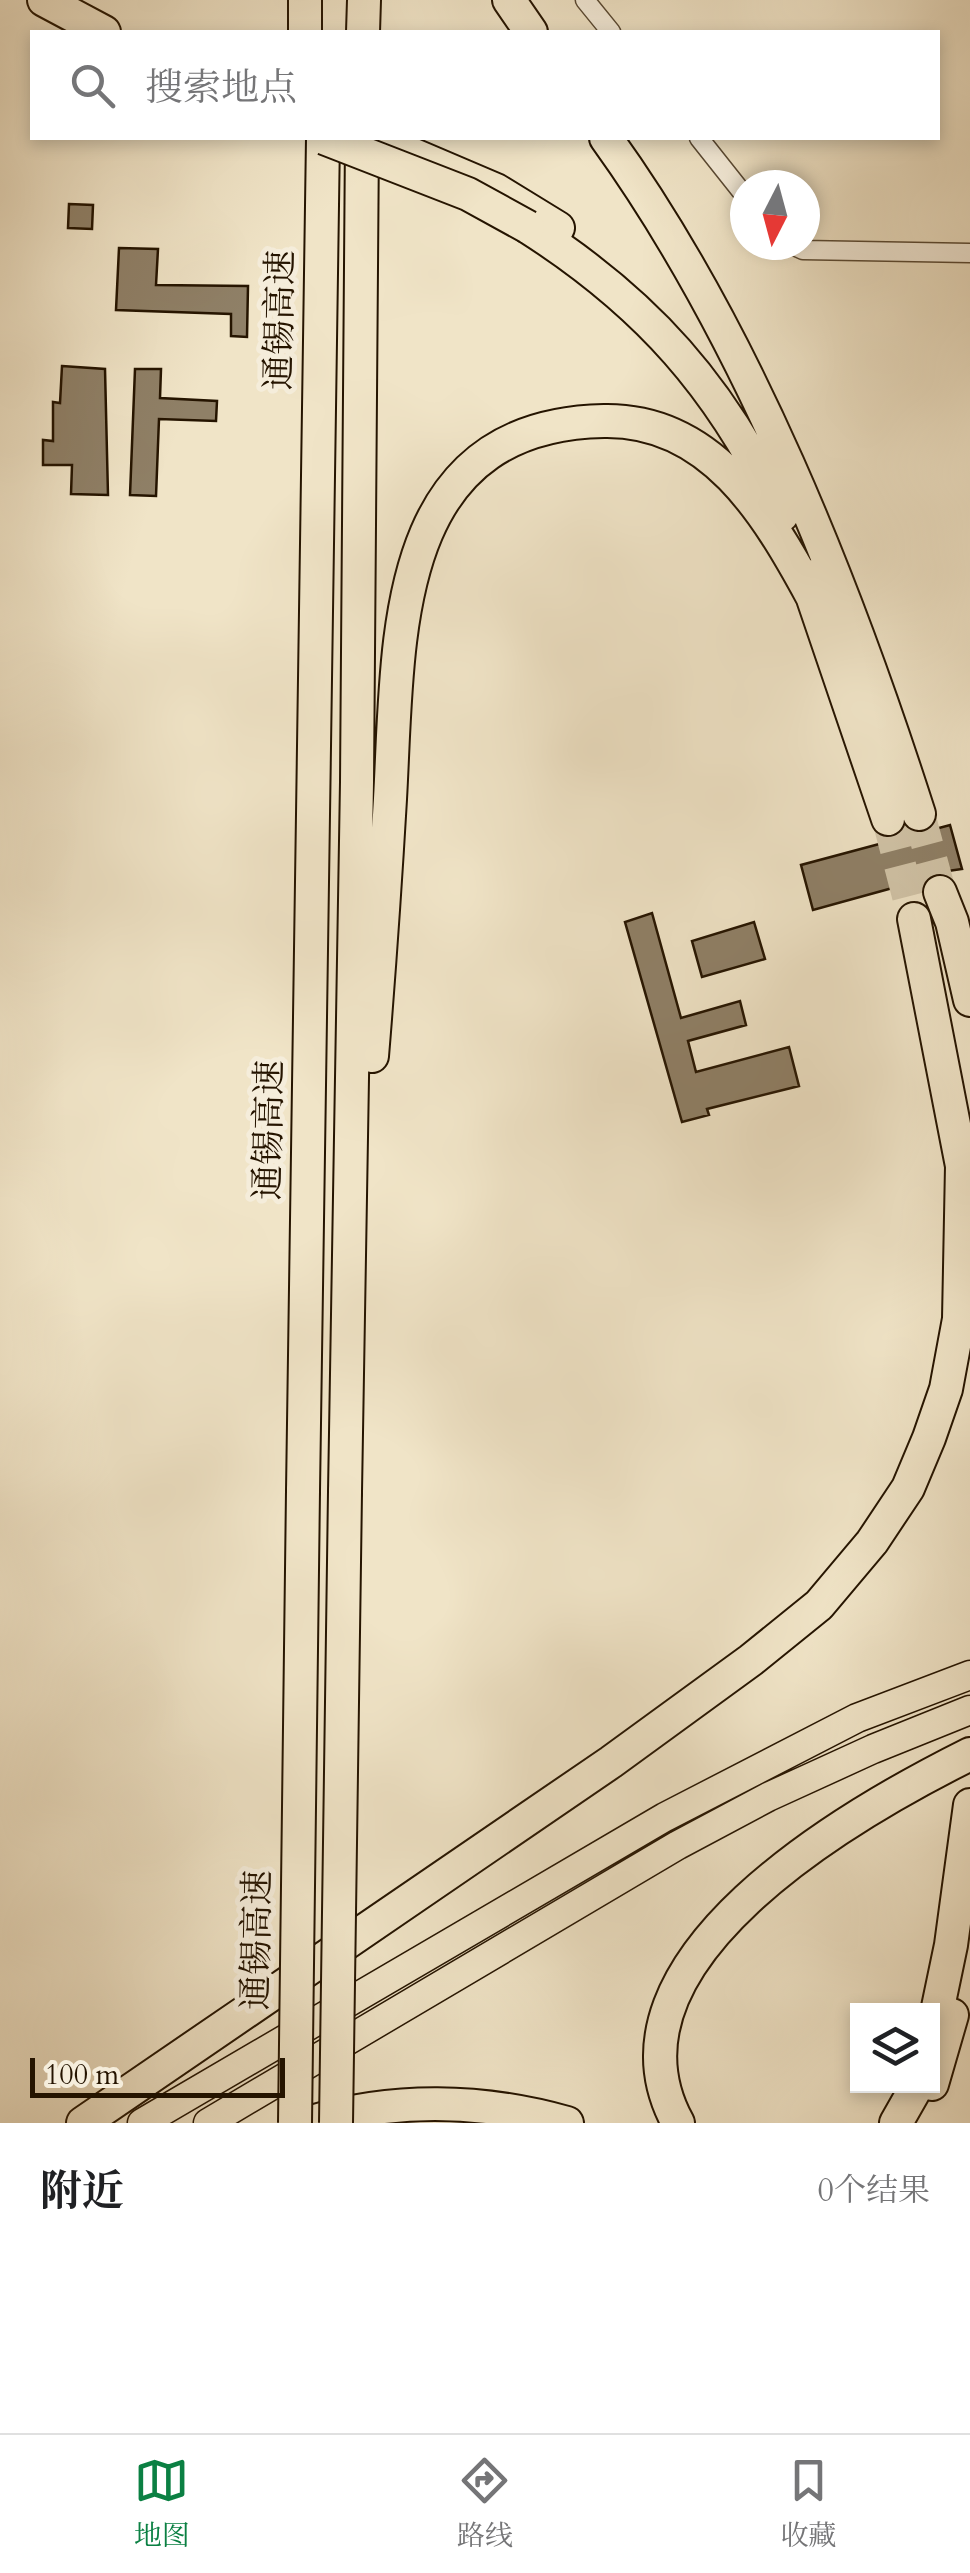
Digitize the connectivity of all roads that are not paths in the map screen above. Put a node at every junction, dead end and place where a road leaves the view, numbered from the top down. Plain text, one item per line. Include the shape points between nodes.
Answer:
1 (19, 0) edge
2 (44, 0) edge
3 (305, 0) edge
4 (324, 0) edge
5 (364, 0) edge
6 (509, 0) edge
7 (585, 0) edge
8 (85, 30) edge
9 (86, 30) edge
10 (306, 30) edge
11 (324, 30) edge
12 (363, 30) edge
13 (530, 30) edge
14 (609, 30) edge
15 (308, 140) edge
16 (323, 140) edge
17 (328, 140) edge
18 (362, 140) edge
19 (379, 140) edge
20 (607, 140) edge
21 (701, 140) edge
22 (730, 177) edge
23 (532, 219) junction
24 (820, 250) edge
25 (970, 253) edge
26 (318, 502) junction
27 (821, 584) junction
28 (903, 816) tunnel mouth
29 (940, 892) tunnel mouth
30 (914, 919) tunnel mouth
31 (970, 1000) edge
32 (962, 1166) junction
33 (970, 1198) edge
34 (347, 1330) junction
35 (970, 1675) edge
36 (970, 1710) edge
37 (970, 1754) edge
38 (970, 1805) edge
39 (962, 1937) edge
40 (940, 2010) edge
41 (940, 2059) edge
42 (913, 2093) edge
43 (928, 2093) edge
44 (83, 2123) edge
45 (142, 2123) edge
46 (208, 2123) edge
47 (295, 2123) edge
48 (308, 2123) edge
49 (336, 2123) edge
50 (566, 2123) edge
51 (678, 2123) edge
52 (896, 2123) edge
53 (914, 2123) edge

1 - 8 highway
2 - 9 highway
3 - 10 highway
4 - 11 highway
5 - 12 highway
6 - 13 highway
7 - 14 street
15 - 26 highway
16 - 26 highway, 通锡高速
17 - 23 highway, bridge
18 - 34 highway
19 - 23 highway via 482,184
20 - 27 highway via 688,267 782,453
21 - 22 street
23 - 27 highway via 680,351 742,437
24 - 25 street
26 - 47 highway, 通锡高速, bridge
27 - 28 highway via 876,682
27 - 34 highway via 736,480 683,439 650,426 611,421 544,428 487,456 444,503 425,534 403,608
29 - 31 highway
30 - 32 highway
32 - 33 highway
32 - 44 highway via 959,1319 946,1389 908,1488 819,1605 611,1762
34 - 49 highway, bridge
35 - 45 main road via 857,1718 694,1800
36 - 46 main road via 873,1748 678,1845
37 - 51 highway via 848,1823 772,1879 690,1960 660,2038 661,2075
38 - 39 highway
39 - 40 highway
39 - 41 highway
42 - 52 highway
43 - 53 highway
48 - 50 highway via 421,2104 480,2105

